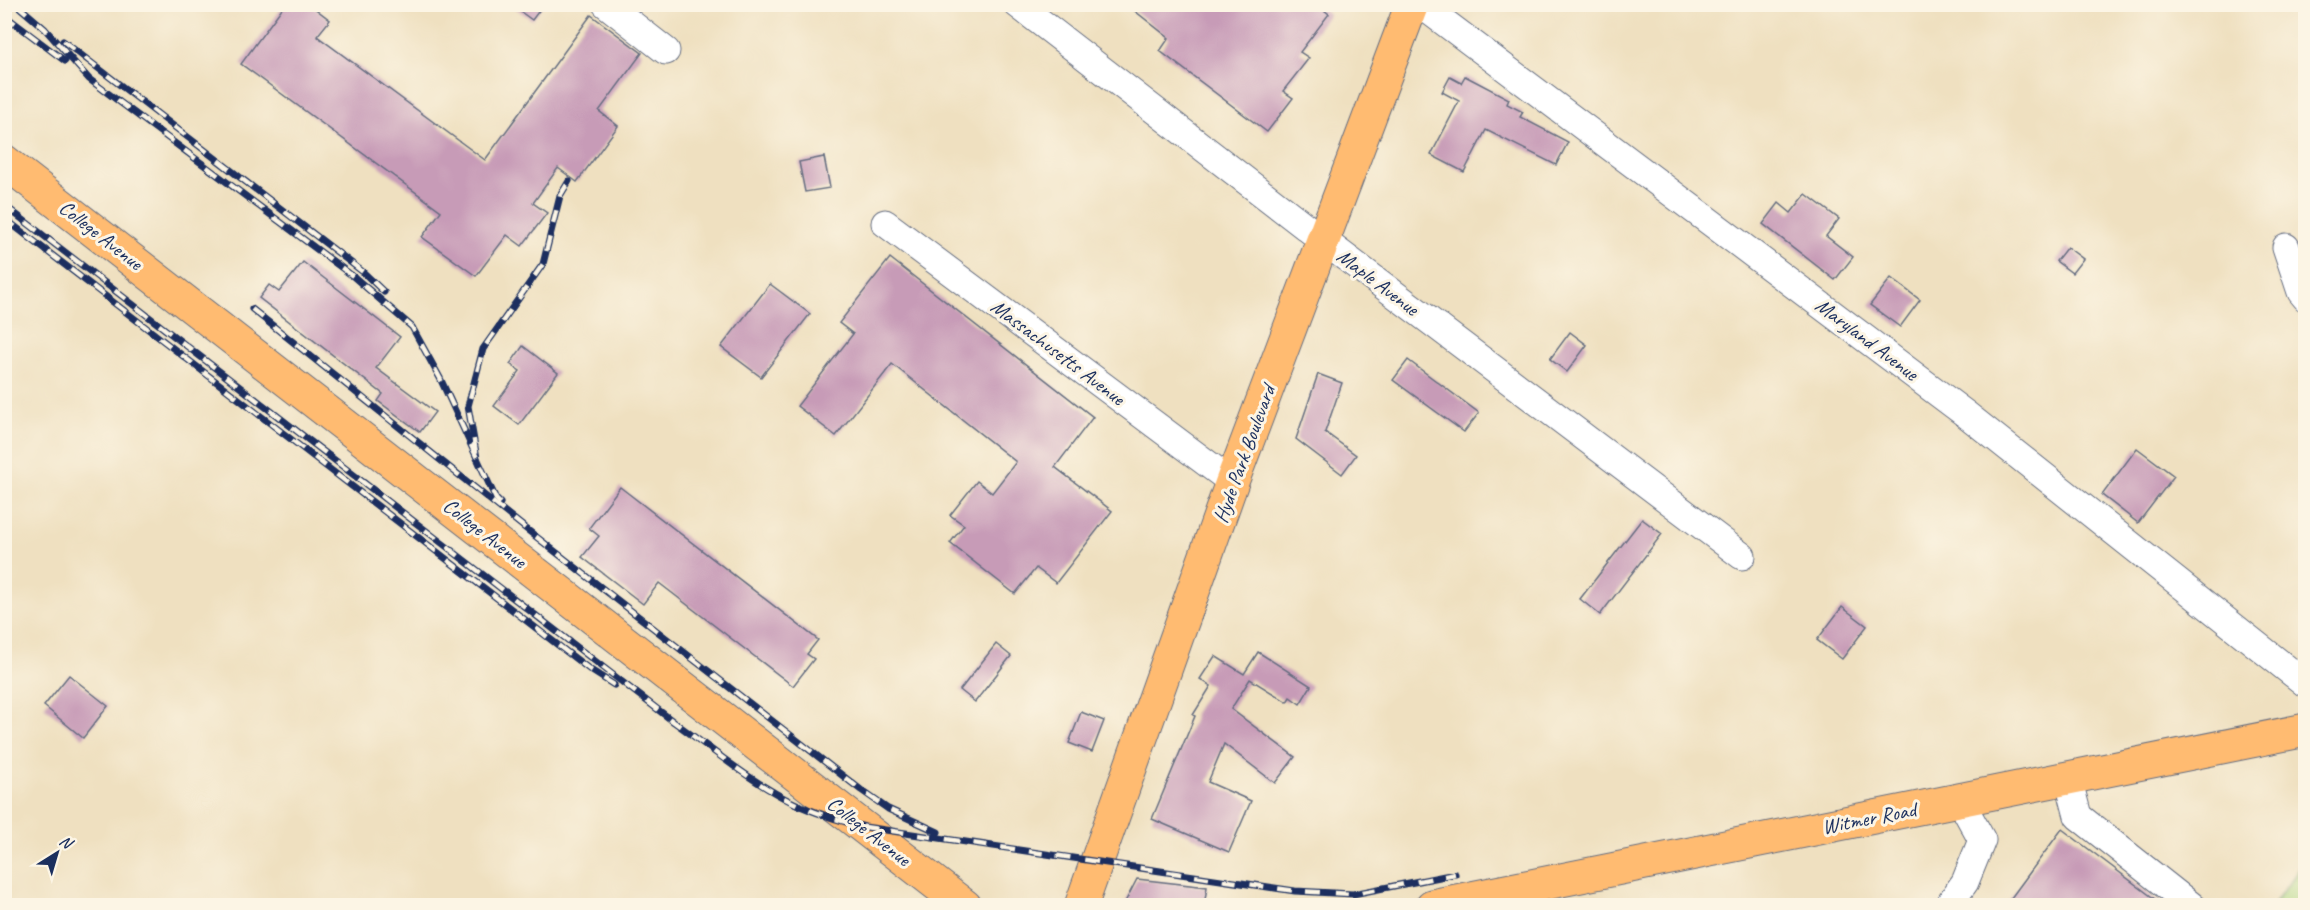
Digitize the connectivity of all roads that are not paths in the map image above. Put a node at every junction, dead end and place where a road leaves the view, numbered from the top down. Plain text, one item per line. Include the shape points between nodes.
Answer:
1 (606, 4) edge
2 (1412, 4) edge
3 (1420, 4) edge
4 (1020, 6) edge
5 (666, 51) dead end
6 (4, 161) edge
7 (885, 223) dead end
8 (1324, 241) junction
9 (2286, 247) dead end
10 (2306, 298) edge
11 (1232, 482) junction
12 (1742, 556) dead end
13 (2306, 684) edge
14 (2306, 730) edge
15 (2068, 778) junction
16 (1960, 800) junction
17 (965, 906) edge
18 (1081, 906) edge
19 (1432, 906) edge
20 (1948, 906) edge
21 (2192, 906) edge

1 - 5 street
2 - 8 main road, Hyde Park Boulevard
3 - 13 street, Maryland Avenue via 1967,415
4 - 8 street, Maple Avenue
6 - 17 main road, College Avenue
7 - 11 street, Massachusetts Avenue
8 - 11 main road, Hyde Park Boulevard
8 - 12 street, Maple Avenue
9 - 10 street
11 - 18 main road, Hyde Park Boulevard
14 - 15 main road, Witmer Road
15 - 16 main road, Witmer Road
15 - 21 street via 2078,816
16 - 19 main road, Witmer Road
16 - 20 street via 1982,840 1965,882

